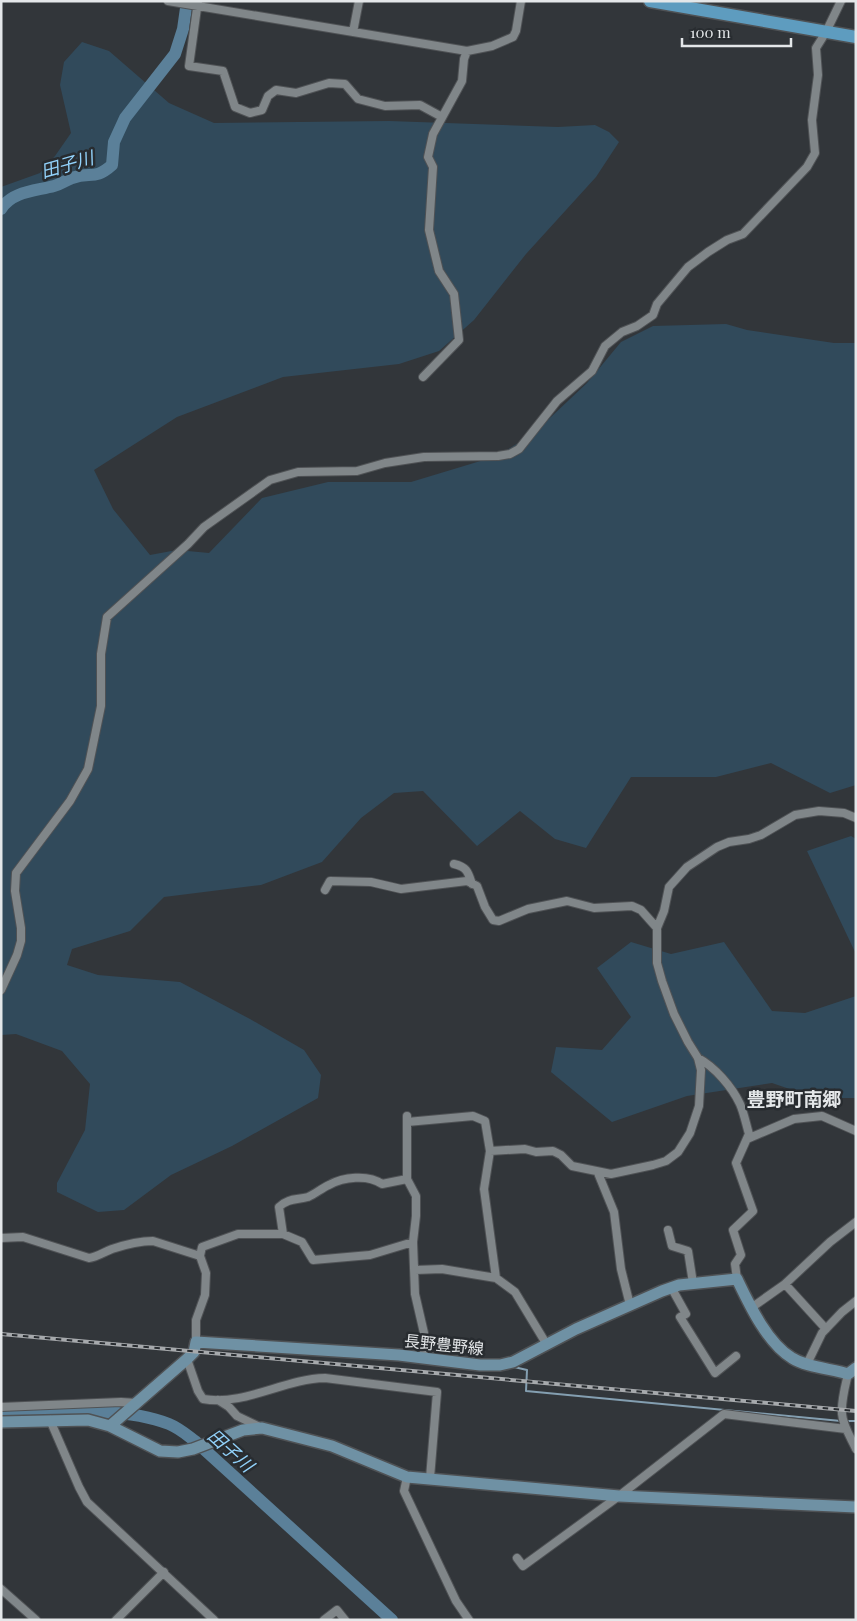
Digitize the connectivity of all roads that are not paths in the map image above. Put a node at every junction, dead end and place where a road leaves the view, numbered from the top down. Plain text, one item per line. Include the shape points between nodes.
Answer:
1 (168, 1) edge
2 (359, 1) edge
3 (521, 1) edge
4 (650, 1) edge
5 (841, 1) edge
6 (196, 4) edge
7 (353, 32) junction
8 (826, 32) junction
9 (856, 37) edge
10 (467, 52) junction
11 (442, 117) junction
12 (423, 377) dead end
13 (856, 818) edge
14 (454, 864) dead end
15 (472, 884) junction
16 (325, 890) dead end
17 (657, 928) junction
18 (1, 990) edge
19 (698, 1058) junction
20 (856, 1131) edge
21 (746, 1139) junction
22 (490, 1151) junction
23 (598, 1173) junction
24 (408, 1179) junction
25 (856, 1222) edge
26 (668, 1230) dead end
27 (283, 1234) junction
28 (1, 1238) edge
29 (413, 1242) junction
30 (200, 1256) junction
31 (416, 1270) junction
32 (496, 1278) junction
33 (737, 1279) junction
34 (693, 1283) junction
35 (785, 1284) junction
36 (671, 1287) junction
37 (856, 1301) edge
38 (630, 1304) junction
39 (751, 1308) junction
40 (826, 1329) junction
41 (196, 1342) junction
42 (547, 1345) junction
43 (736, 1356) dead end
44 (424, 1357) junction
45 (187, 1359) junction
46 (808, 1364) junction
47 (852, 1371) edge
48 (218, 1400) junction
49 (135, 1405) junction
50 (1, 1407) edge
51 (50, 1420) junction
52 (1, 1422) edge
53 (110, 1426) junction
54 (262, 1428) junction
55 (846, 1428) junction
56 (856, 1449) edge
57 (407, 1477) junction
58 (430, 1478) junction
59 (619, 1496) junction
60 (856, 1507) edge
61 (517, 1558) dead end
62 (164, 1572) junction
63 (1, 1588) edge
64 (36, 1620) edge
65 (116, 1620) edge
66 (214, 1620) edge
67 (324, 1620) edge
68 (346, 1620) edge
69 (469, 1620) edge

1 - 6 street
2 - 7 street
3 - 10 street via 513,37
4 - 8 main road
5 - 8 street
6 - 7 street
6 - 11 street via 189,66 223,71 235,107 250,113 262,110 268,96 276,90 296,93 329,83 344,84 358,99 385,106 420,105
7 - 10 street
8 - 9 main road
8 - 18 street via 816,48 818,75 812,120 815,153 807,168 743,234 727,240 688,267 653,315 622,332 605,346 592,371 557,401 519,449 498,456 424,457 357,471 298,472 270,480 204,527 107,617 101,654 101,706 88,769 70,801 16,873 14,891 21,941
10 - 11 street via 462,81
11 - 12 street via 433,134 428,156 433,167 428,230 439,271 454,294 459,340
13 - 17 street via 819,810 802,813 761,835 717,847 687,868 669,887
14 - 15 street via 467,870
15 - 16 street via 467,881 400,889 371,882 330,881
15 - 17 street via 477,886 493,920 500,921 528,909 567,901 594,908 632,906 641,910
17 - 19 street via 657,963 662,981 674,1014
19 - 21 street via 713,1068 740,1104 749,1134
19 - 23 street via 701,1070 699,1106 690,1133 678,1152 653,1166 610,1174
20 - 21 street via 822,1116 794,1119
21 - 33 street via 736,1163 753,1212 732,1230 740,1255 735,1264
22 - 23 street via 554,1151 572,1166
22 - 24 street via 486,1121 473,1116 449,1120 407,1119
22 - 32 street via 484,1189
23 - 38 street via 614,1212 621,1269
24 - 27 street via 382,1184 358,1177 331,1183 309,1196 286,1200 279,1207
24 - 29 street via 416,1196
25 - 35 street
26 - 34 street via 672,1246 688,1251
27 - 29 street via 302,1242 313,1260 370,1255
27 - 30 street via 238,1234 202,1247
28 - 30 street via 23,1236 89,1258 145,1241
29 - 31 street
30 - 41 street via 206,1274 205,1295 196,1320
31 - 32 street via 442,1269
31 - 44 street
32 - 42 street via 515,1292
33 - 34 main road, 長野豊野線
33 - 39 main road
34 - 36 main road, 長野豊野線
35 - 39 street
35 - 40 street
36 - 38 main road, 長野豊野線
36 - 43 street via 686,1314 680,1317 715,1373
37 - 40 street
38 - 42 main road, 長野豊野線
39 - 46 main road via 777,1345 792,1358
40 - 46 street
41 - 44 main road, 長野豊野線
41 - 45 main road via 194,1352
42 - 44 main road, 長野豊野線 via 500,1365
45 - 48 street via 203,1399
45 - 49 main road
46 - 47 main road
47 - 55 street via 844,1394 842,1414
48 - 54 street via 237,1416
48 - 58 street via 270,1391 312,1378 437,1392
49 - 50 street via 121,1402
49 - 53 main road
51 - 52 main road
51 - 53 main road via 88,1420
51 - 62 street via 88,1502
53 - 54 main road via 160,1451 178,1452 243,1430
54 - 57 main road via 332,1446
55 - 56 street
55 - 59 street via 724,1414
57 - 58 main road
57 - 69 street via 404,1491 456,1602
58 - 59 main road
59 - 60 main road
59 - 61 street via 523,1566
62 - 65 street
62 - 66 street
63 - 64 street
67 - 68 street via 337,1610

